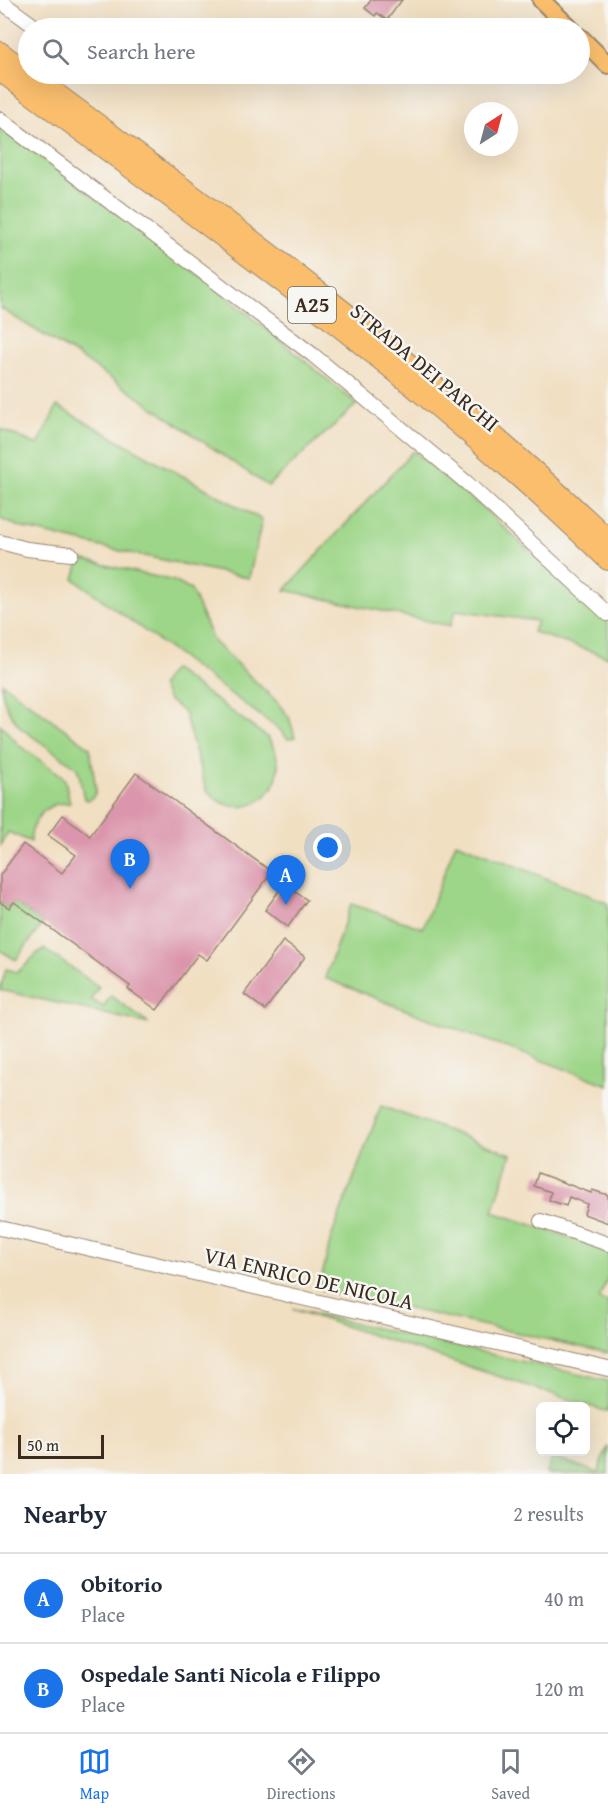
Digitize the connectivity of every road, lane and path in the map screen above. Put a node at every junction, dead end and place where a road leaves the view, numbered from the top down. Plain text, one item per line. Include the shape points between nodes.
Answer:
1 (541, 0) edge
2 (0, 1) edge
3 (23, 18) edge
4 (560, 18) edge
5 (590, 48) edge
6 (0, 52) edge
7 (18, 65) edge
8 (608, 65) edge
9 (0, 70) edge
10 (18, 83) edge
11 (19, 84) edge
12 (44, 84) edge
13 (0, 119) edge
14 (608, 539) edge
15 (0, 542) edge
16 (71, 554) dead end
17 (608, 560) edge
18 (608, 614) edge
19 (541, 1221) dead end
20 (0, 1228) edge
21 (608, 1244) edge
22 (608, 1369) edge

1 - 4 main road
2 - 3 street
5 - 8 main road
6 - 7 highway, STRADA DEI PARCHI / A25
9 - 10 highway, STRADA DEI PARCHI / A25
11 - 17 highway, STRADA DEI PARCHI / A25 via 380,359 490,451
12 - 14 highway, STRADA DEI PARCHI / A25 via 355,320 502,442
13 - 18 street via 313,355 467,483
15 - 16 street
19 - 21 street
20 - 22 street, VIA ENRICO DE NICOLA

